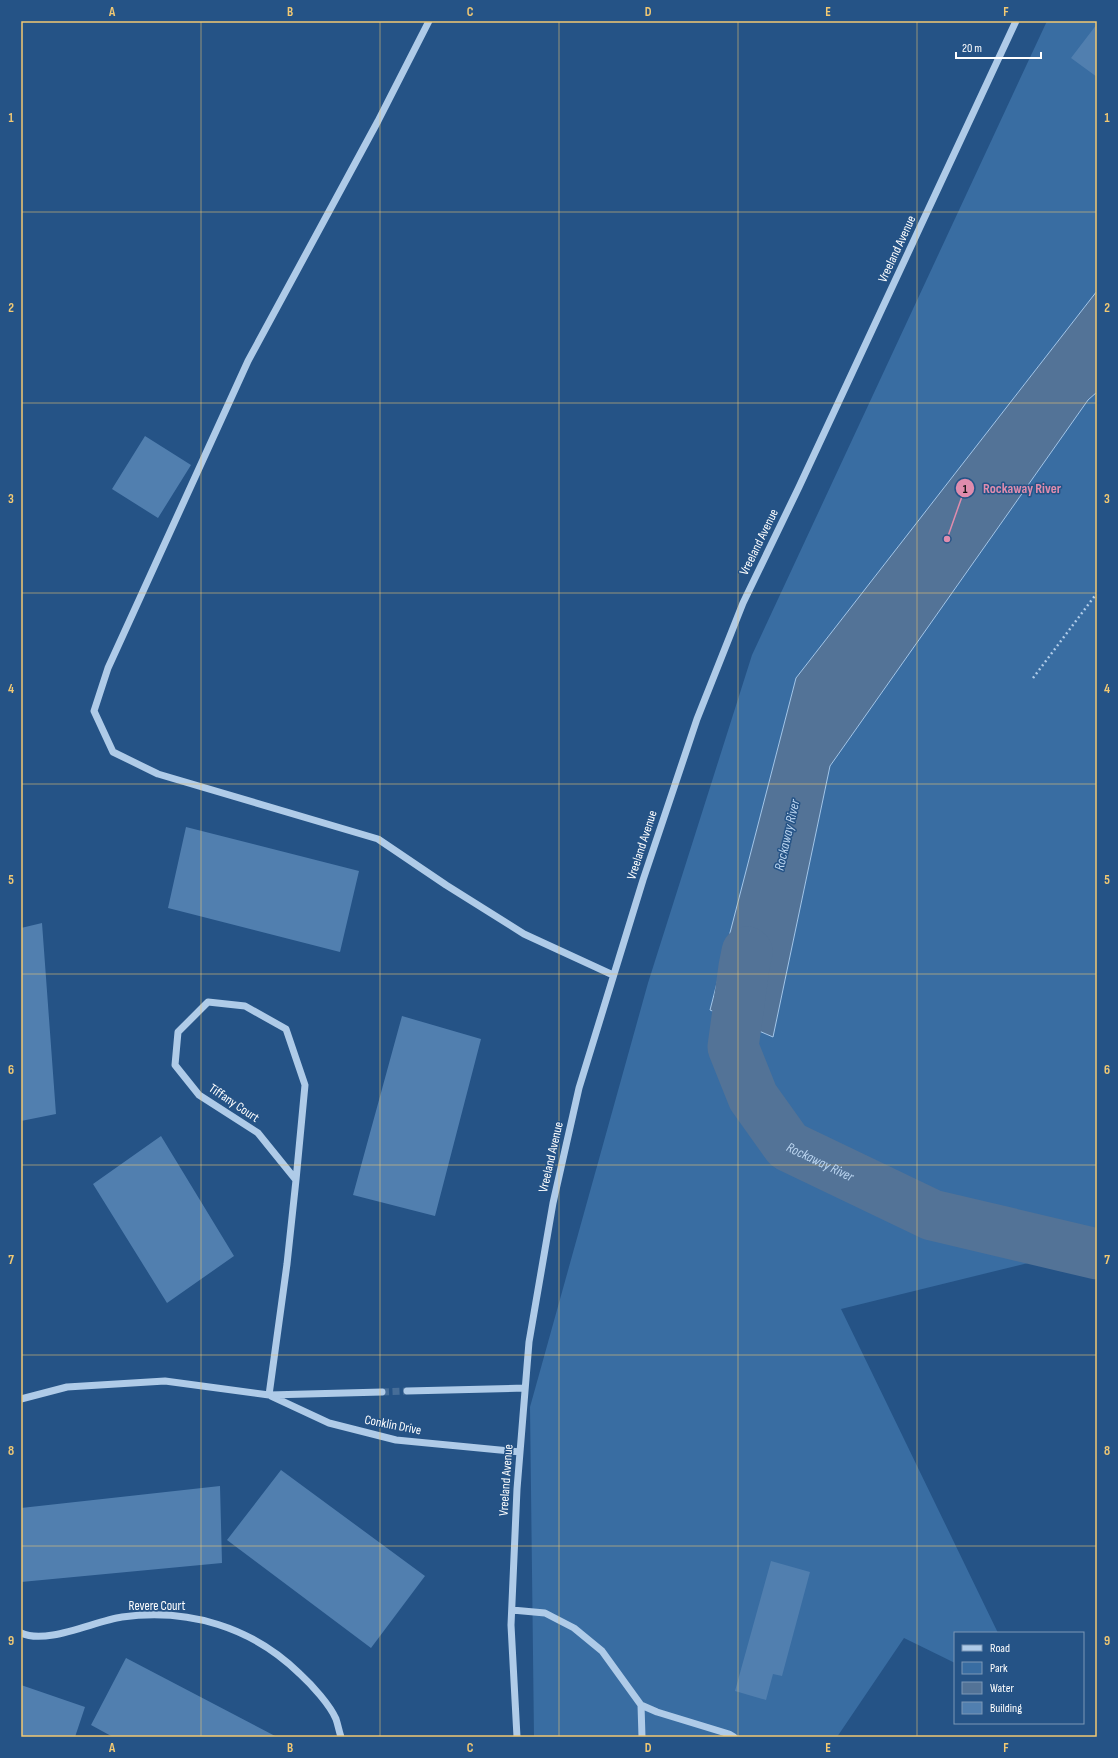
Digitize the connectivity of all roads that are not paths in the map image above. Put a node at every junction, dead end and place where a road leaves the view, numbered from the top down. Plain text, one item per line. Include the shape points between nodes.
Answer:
1 (429, 21) edge
2 (1016, 21) edge
3 (613, 975) junction
4 (296, 1180) junction
5 (525, 1388) junction
6 (407, 1391) tunnel mouth
7 (382, 1392) tunnel mouth
8 (269, 1395) junction
9 (21, 1399) edge
10 (520, 1452) junction
11 (512, 1610) junction
12 (21, 1632) edge
13 (641, 1705) junction
14 (341, 1737) edge
15 (517, 1737) edge
16 (642, 1737) edge
17 (734, 1737) edge

1 - 3 street via 248,361 108,668 94,711 113,752 158,774 378,839 524,934
2 - 3 street, Vreeland Avenue via 743,603 697,719
3 - 5 street, Vreeland Avenue via 579,1088 553,1203 529,1342
4 - 4 street, Tiffany Court via 305,1085 286,1029 245,1006 208,1002 178,1032 175,1065 199,1095 258,1133
4 - 8 street, Tiffany Court
5 - 6 street
5 - 10 street, Vreeland Avenue
7 - 8 street, Conklin Drive
8 - 9 street, Conklin Drive via 165,1381 67,1388
8 - 10 street, Conklin Drive via 329,1423 396,1440
10 - 11 street, Vreeland Avenue
11 - 13 street via 545,1614 574,1628 602,1651
11 - 15 street, Vreeland Avenue
12 - 14 street, Revere Court via 50,1636 122,1617 160,1615 199,1619 236,1630 254,1638 286,1660 314,1687 336,1719
13 - 16 street
13 - 17 street

